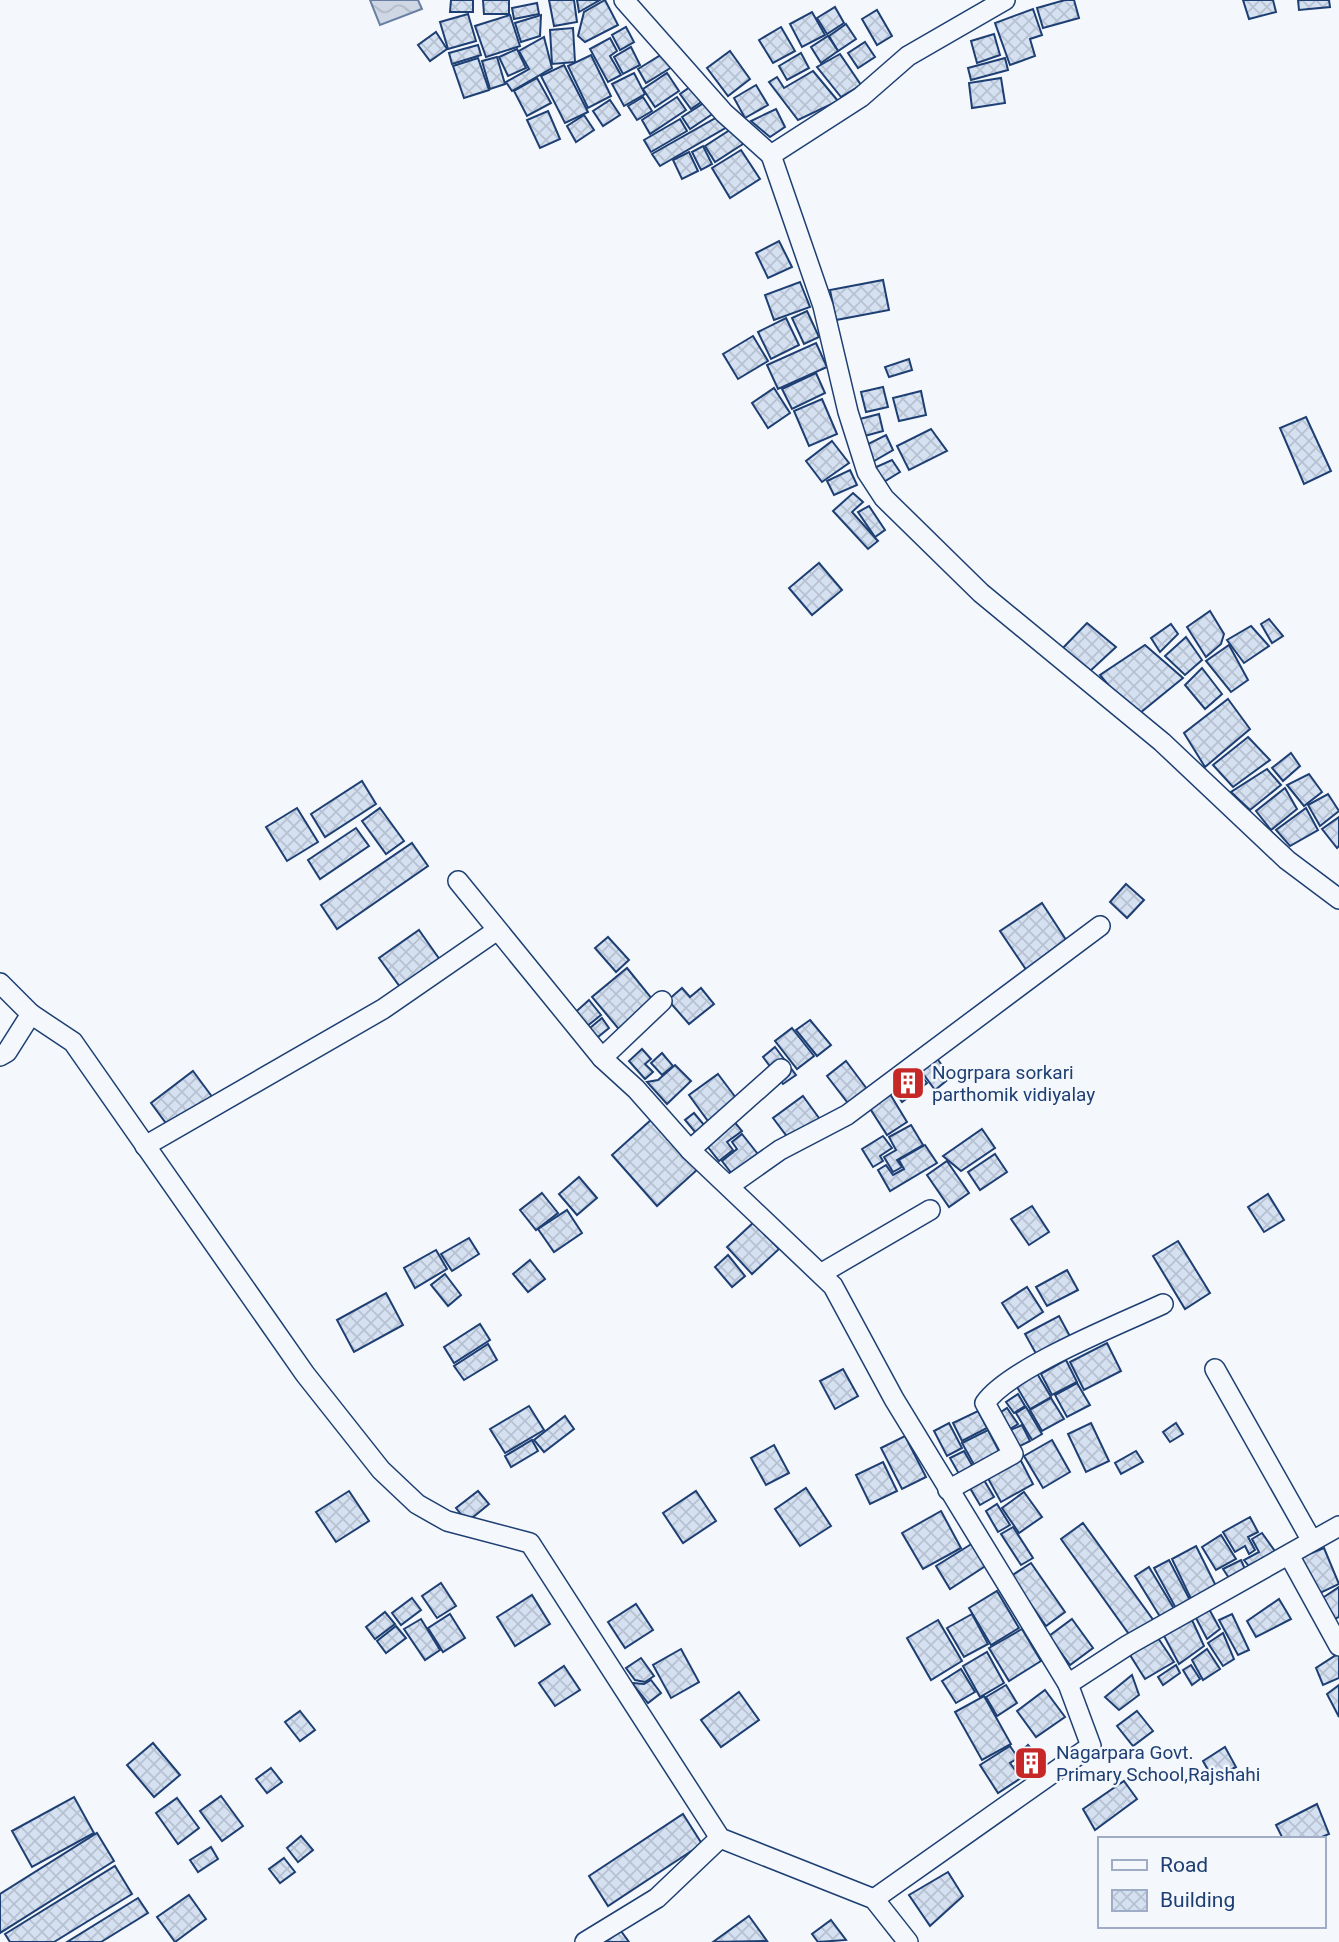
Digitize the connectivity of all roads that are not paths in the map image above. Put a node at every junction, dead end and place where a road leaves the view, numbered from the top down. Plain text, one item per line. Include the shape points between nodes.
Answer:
1 (624, 0) edge
2 (1005, 0) edge
3 (771, 155) junction
4 (458, 881) dead end
5 (1339, 899) edge
6 (1100, 926) dead end
7 (496, 931) junction
8 (0, 983) edge
9 (662, 1001) dead end
10 (31, 1014) junction
11 (0, 1056) edge
12 (602, 1058) junction
13 (781, 1069) dead end
14 (145, 1146) junction
15 (690, 1150) junction
16 (729, 1186) junction
17 (930, 1210) dead end
18 (822, 1273) junction
19 (1163, 1304) dead end
20 (1214, 1369) dead end
21 (948, 1490) junction
22 (1339, 1526) edge
23 (1312, 1541) junction
24 (1289, 1555) junction
25 (1339, 1646) edge
26 (1068, 1684) junction
27 (720, 1838) junction
28 (874, 1899) junction
29 (585, 1942) edge
30 (908, 1942) edge

1 - 3 street via 724,113
2 - 3 street via 908,56 861,97
3 - 5 street via 823,306 867,472 884,498 981,593 1162,742 1287,860
4 - 7 street
6 - 16 street via 847,1115 780,1150
7 - 12 street
7 - 14 street via 383,1009
8 - 10 street
9 - 12 street
10 - 11 street
10 - 14 street via 73,1042
12 - 15 street
13 - 15 street
14 - 27 street via 305,1374 381,1470 417,1504 447,1521 530,1543
15 - 16 street
16 - 18 street
17 - 18 street
18 - 21 street
19 - 21 street via 994,1390 985,1403 1013,1454
20 - 23 street
21 - 26 street
22 - 23 street
23 - 24 street
24 - 25 street
24 - 26 street
26 - 28 street via 1091,1746
27 - 28 street
27 - 29 street via 657,1898
28 - 30 street

